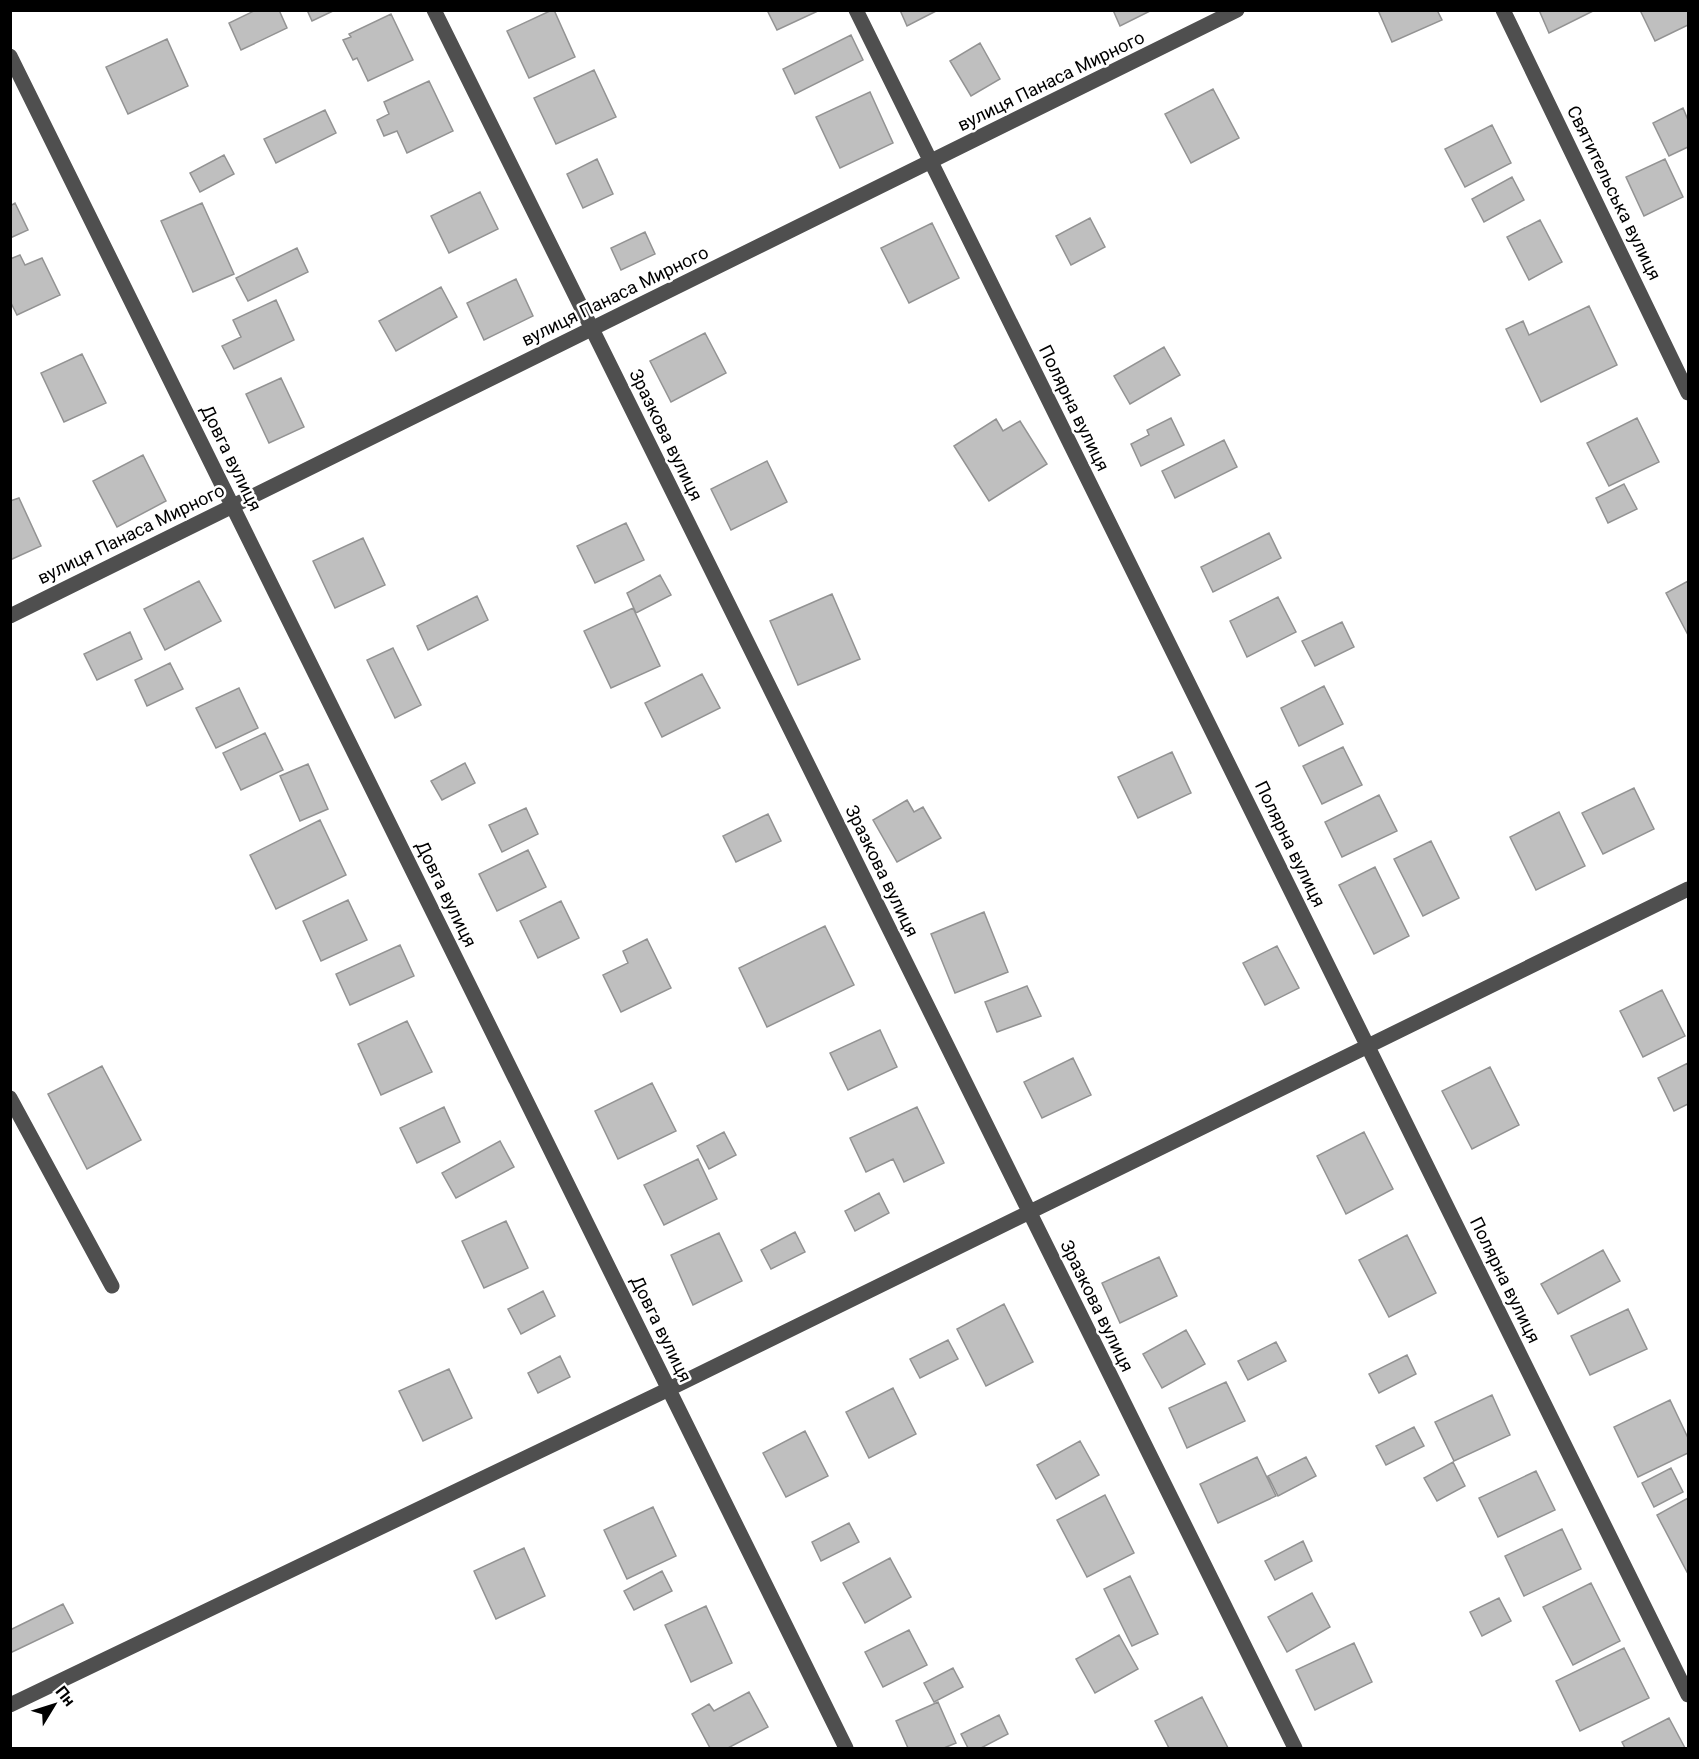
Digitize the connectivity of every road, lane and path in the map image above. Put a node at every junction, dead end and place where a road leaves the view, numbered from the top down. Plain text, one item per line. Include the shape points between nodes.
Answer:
1 (434, 10) edge
2 (856, 10) edge
3 (1237, 10) edge
4 (1503, 10) edge
5 (10, 56) edge
6 (931, 162) junction
7 (592, 329) junction
8 (1689, 393) edge
9 (233, 506) junction
10 (10, 616) edge
11 (1689, 889) edge
12 (1368, 1046) junction
13 (10, 1098) edge
14 (1029, 1213) junction
15 (112, 1286) dead end
16 (669, 1389) junction
17 (1689, 1695) edge
18 (10, 1705) edge
19 (846, 1749) edge
20 (1295, 1749) edge

1 - 7 street, Зразкова вулиця
2 - 6 street, Полярна вулиця
3 - 6 street, вулиця Панаса Мирного
4 - 8 street, Святительська вулиця
5 - 9 street, Довга вулиця
6 - 7 street, вулиця Панаса Мирного
6 - 12 street, Полярна вулиця
7 - 9 street, вулиця Панаса Мирного
7 - 14 street, Зразкова вулиця
9 - 10 street, вулиця Панаса Мирного
9 - 16 street, Довга вулиця
11 - 12 street
12 - 14 street
12 - 17 street, Полярна вулиця
13 - 15 street
14 - 16 street
14 - 20 street, Зразкова вулиця
16 - 18 street
16 - 19 street, Довга вулиця

